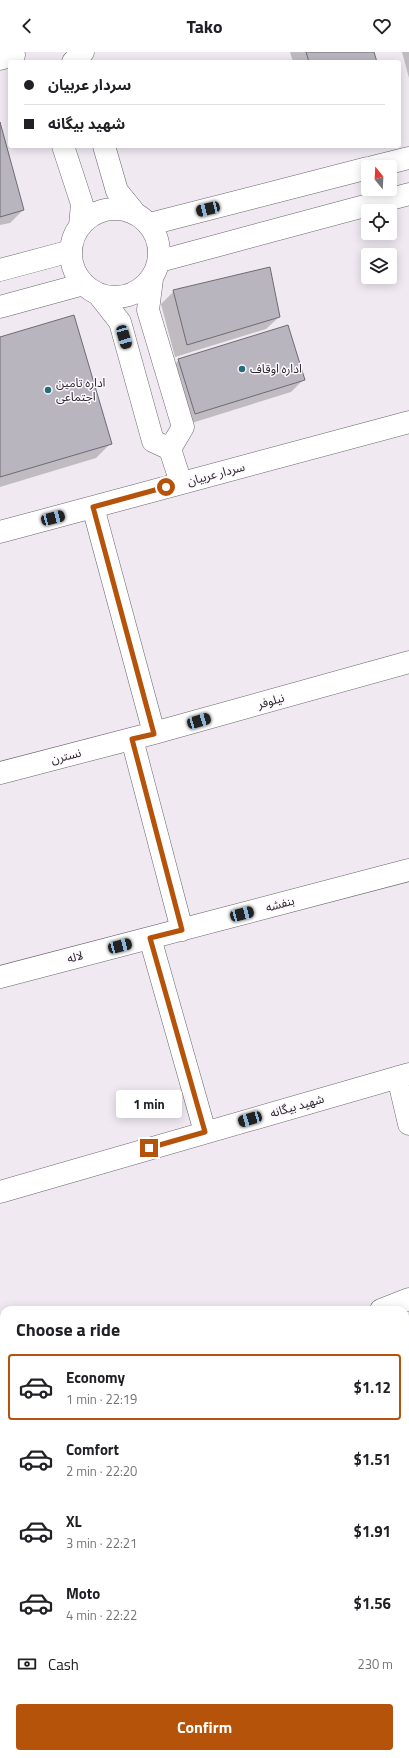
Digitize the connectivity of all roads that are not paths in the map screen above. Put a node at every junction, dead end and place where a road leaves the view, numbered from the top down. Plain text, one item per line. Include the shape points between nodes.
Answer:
1 (63, 148) edge
2 (105, 148) edge
3 (409, 158) edge
4 (397, 161) edge
5 (361, 170) edge
6 (409, 194) edge
7 (142, 218) junction
8 (80, 226) junction
9 (71, 251) junction
10 (0, 270) edge
11 (156, 270) junction
12 (91, 289) junction
13 (0, 307) edge
14 (409, 422) edge
15 (170, 449) junction
16 (181, 483) junction
17 (93, 507) junction
18 (0, 532) edge
19 (409, 662) edge
20 (154, 734) junction
21 (132, 739) junction
22 (0, 773) edge
23 (409, 870) edge
24 (182, 930) junction
25 (150, 938) junction
26 (0, 976) edge
27 (404, 1075) edge
28 (409, 1124) edge
29 (205, 1132) junction
30 (0, 1192) edge
31 (409, 1299) edge
32 (391, 1306) edge

1 - 8 street via 82,204
2 - 7 street via 117,191
3 - 4 street
5 - 7 street
6 - 11 street
7 - 8 street via 120,208 104,210 91,216
7 - 11 street via 156,235 160,248
8 - 9 street
9 - 10 street
9 - 12 street via 74,269
11 - 12 street via 141,289 128,296 112,297
11 - 15 street via 148,310 183,427
12 - 13 street
12 - 15 street via 120,322 153,441
14 - 16 street, سردار عربیان
15 - 16 street
16 - 17 street, سردار عربیان
17 - 18 street, سردار عربیان
17 - 20 street
19 - 20 street, نیلوفر
20 - 21 street, نیلوفر
21 - 22 street, نسترن
21 - 24 street
23 - 24 street, بنفشه
24 - 25 street, بنفشه
25 - 26 street, لاله
25 - 29 street
27 - 28 street
27 - 29 street, شهید بیگانه
29 - 30 street, شهید بیگانه
31 - 32 street

